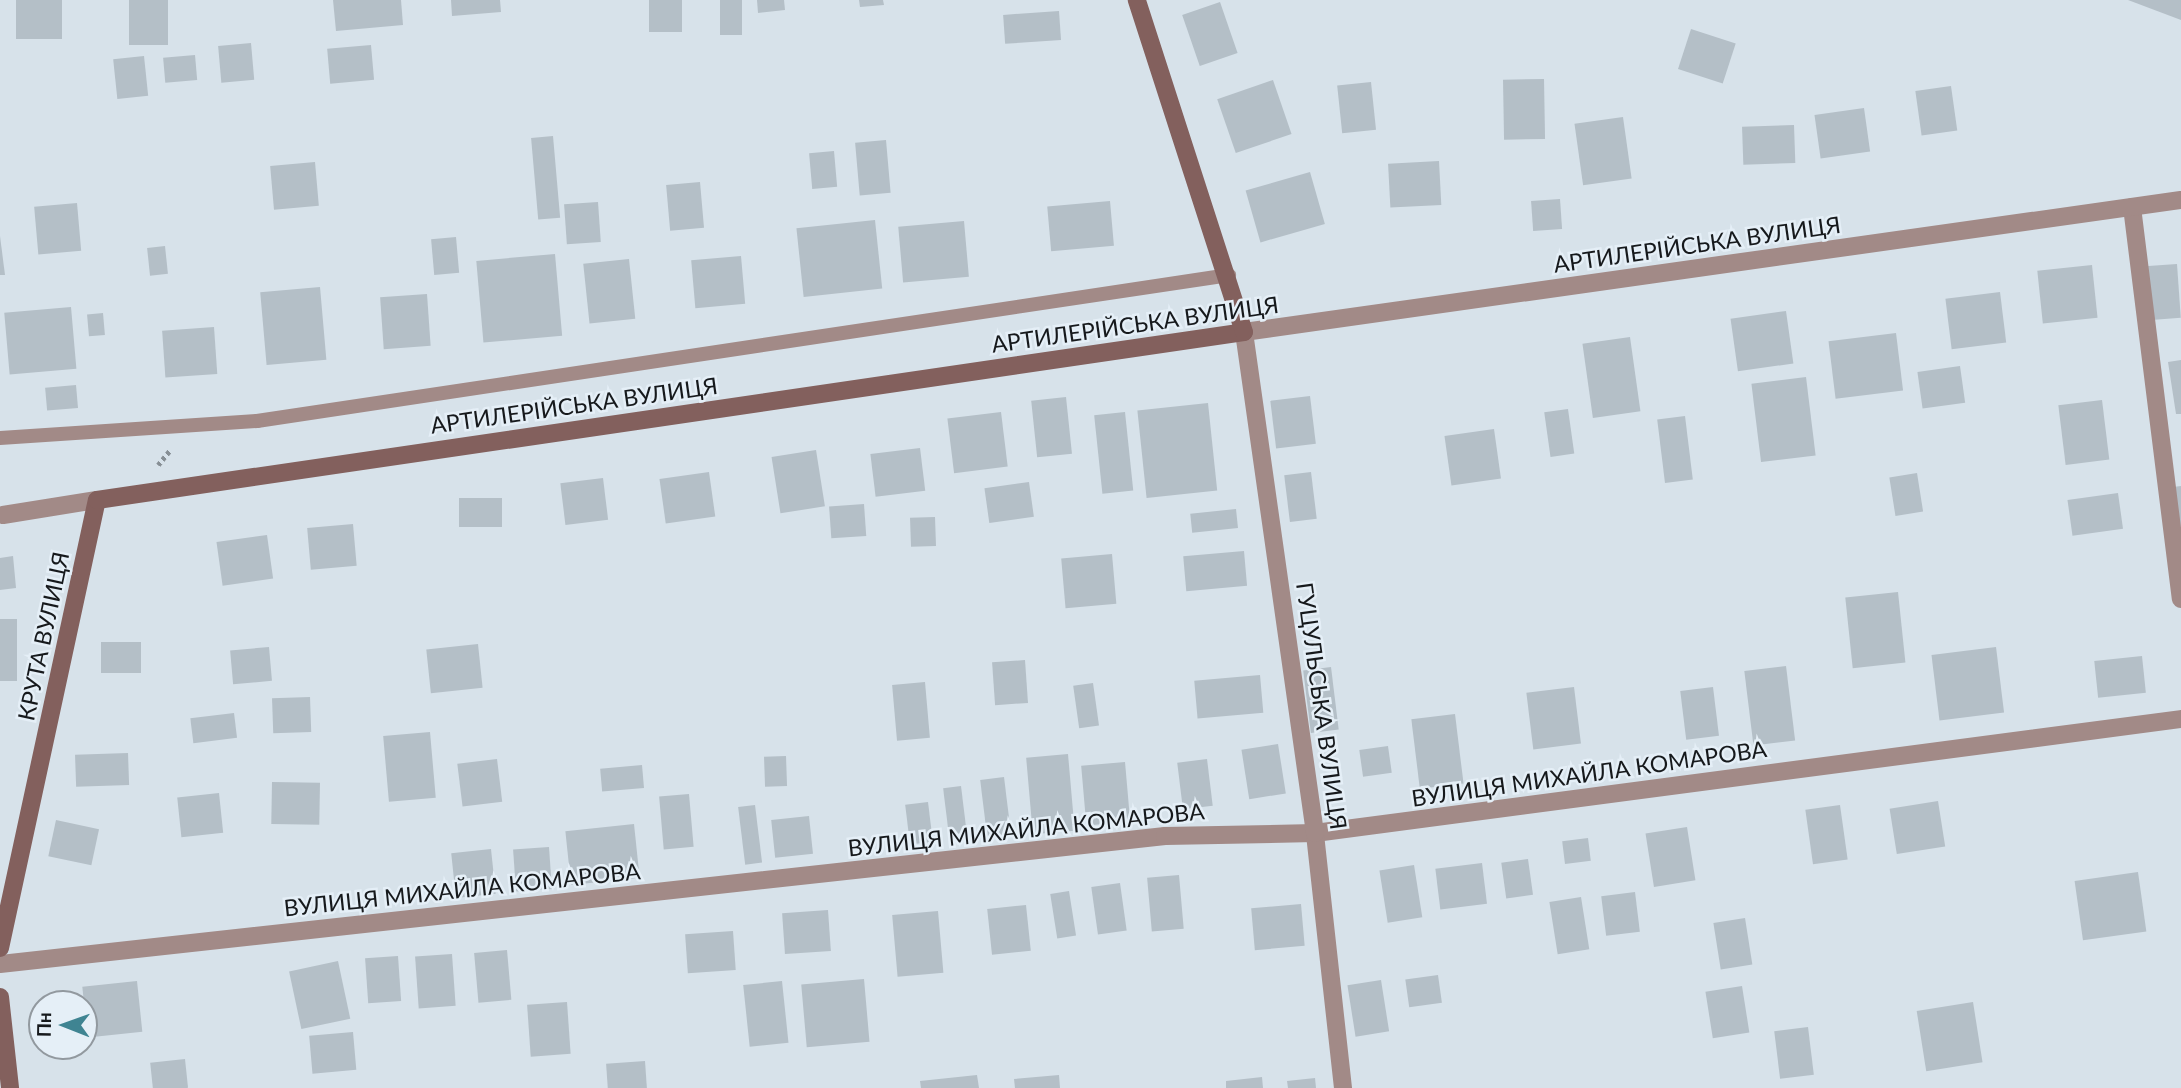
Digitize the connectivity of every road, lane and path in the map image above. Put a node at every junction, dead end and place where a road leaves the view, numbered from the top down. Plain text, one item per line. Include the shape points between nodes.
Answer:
1 (1137, 0) edge
2 (2181, 200) edge
3 (2132, 207) junction
4 (1229, 275) junction
5 (1244, 332) junction
6 (194, 427) junction
7 (0, 438) edge
8 (142, 493) junction
9 (97, 500) junction
10 (1, 515) edge
11 (2181, 599) edge
12 (2181, 719) edge
13 (1315, 833) junction
14 (0, 948) edge
15 (0, 964) edge
16 (0, 997) edge
17 (10, 1088) edge
18 (1343, 1088) edge

1 - 4 street
2 - 3 street, АРТИЛЕРІЙСЬКА ВУЛИЦЯ
3 - 5 street, АРТИЛЕРІЙСЬКА ВУЛИЦЯ
3 - 11 street
4 - 5 street
4 - 6 lane
5 - 8 street, АРТИЛЕРІЙСЬКА ВУЛИЦЯ
5 - 13 street, ГУЦУЛЬСЬКА ВУЛИЦЯ
6 - 7 lane
6 - 8 path via 160,460
8 - 9 street, АРТИЛЕРІЙСЬКА ВУЛИЦЯ
9 - 10 street
9 - 14 street, КРУТА ВУЛИЦЯ
12 - 13 street, ВУЛИЦЯ МИХАЙЛА КОМАРОВА
13 - 15 street, ВУЛИЦЯ МИХАЙЛА КОМАРОВА via 1165,836
13 - 18 street, ГУЦУЛЬСЬКА ВУЛИЦЯ
16 - 17 street

